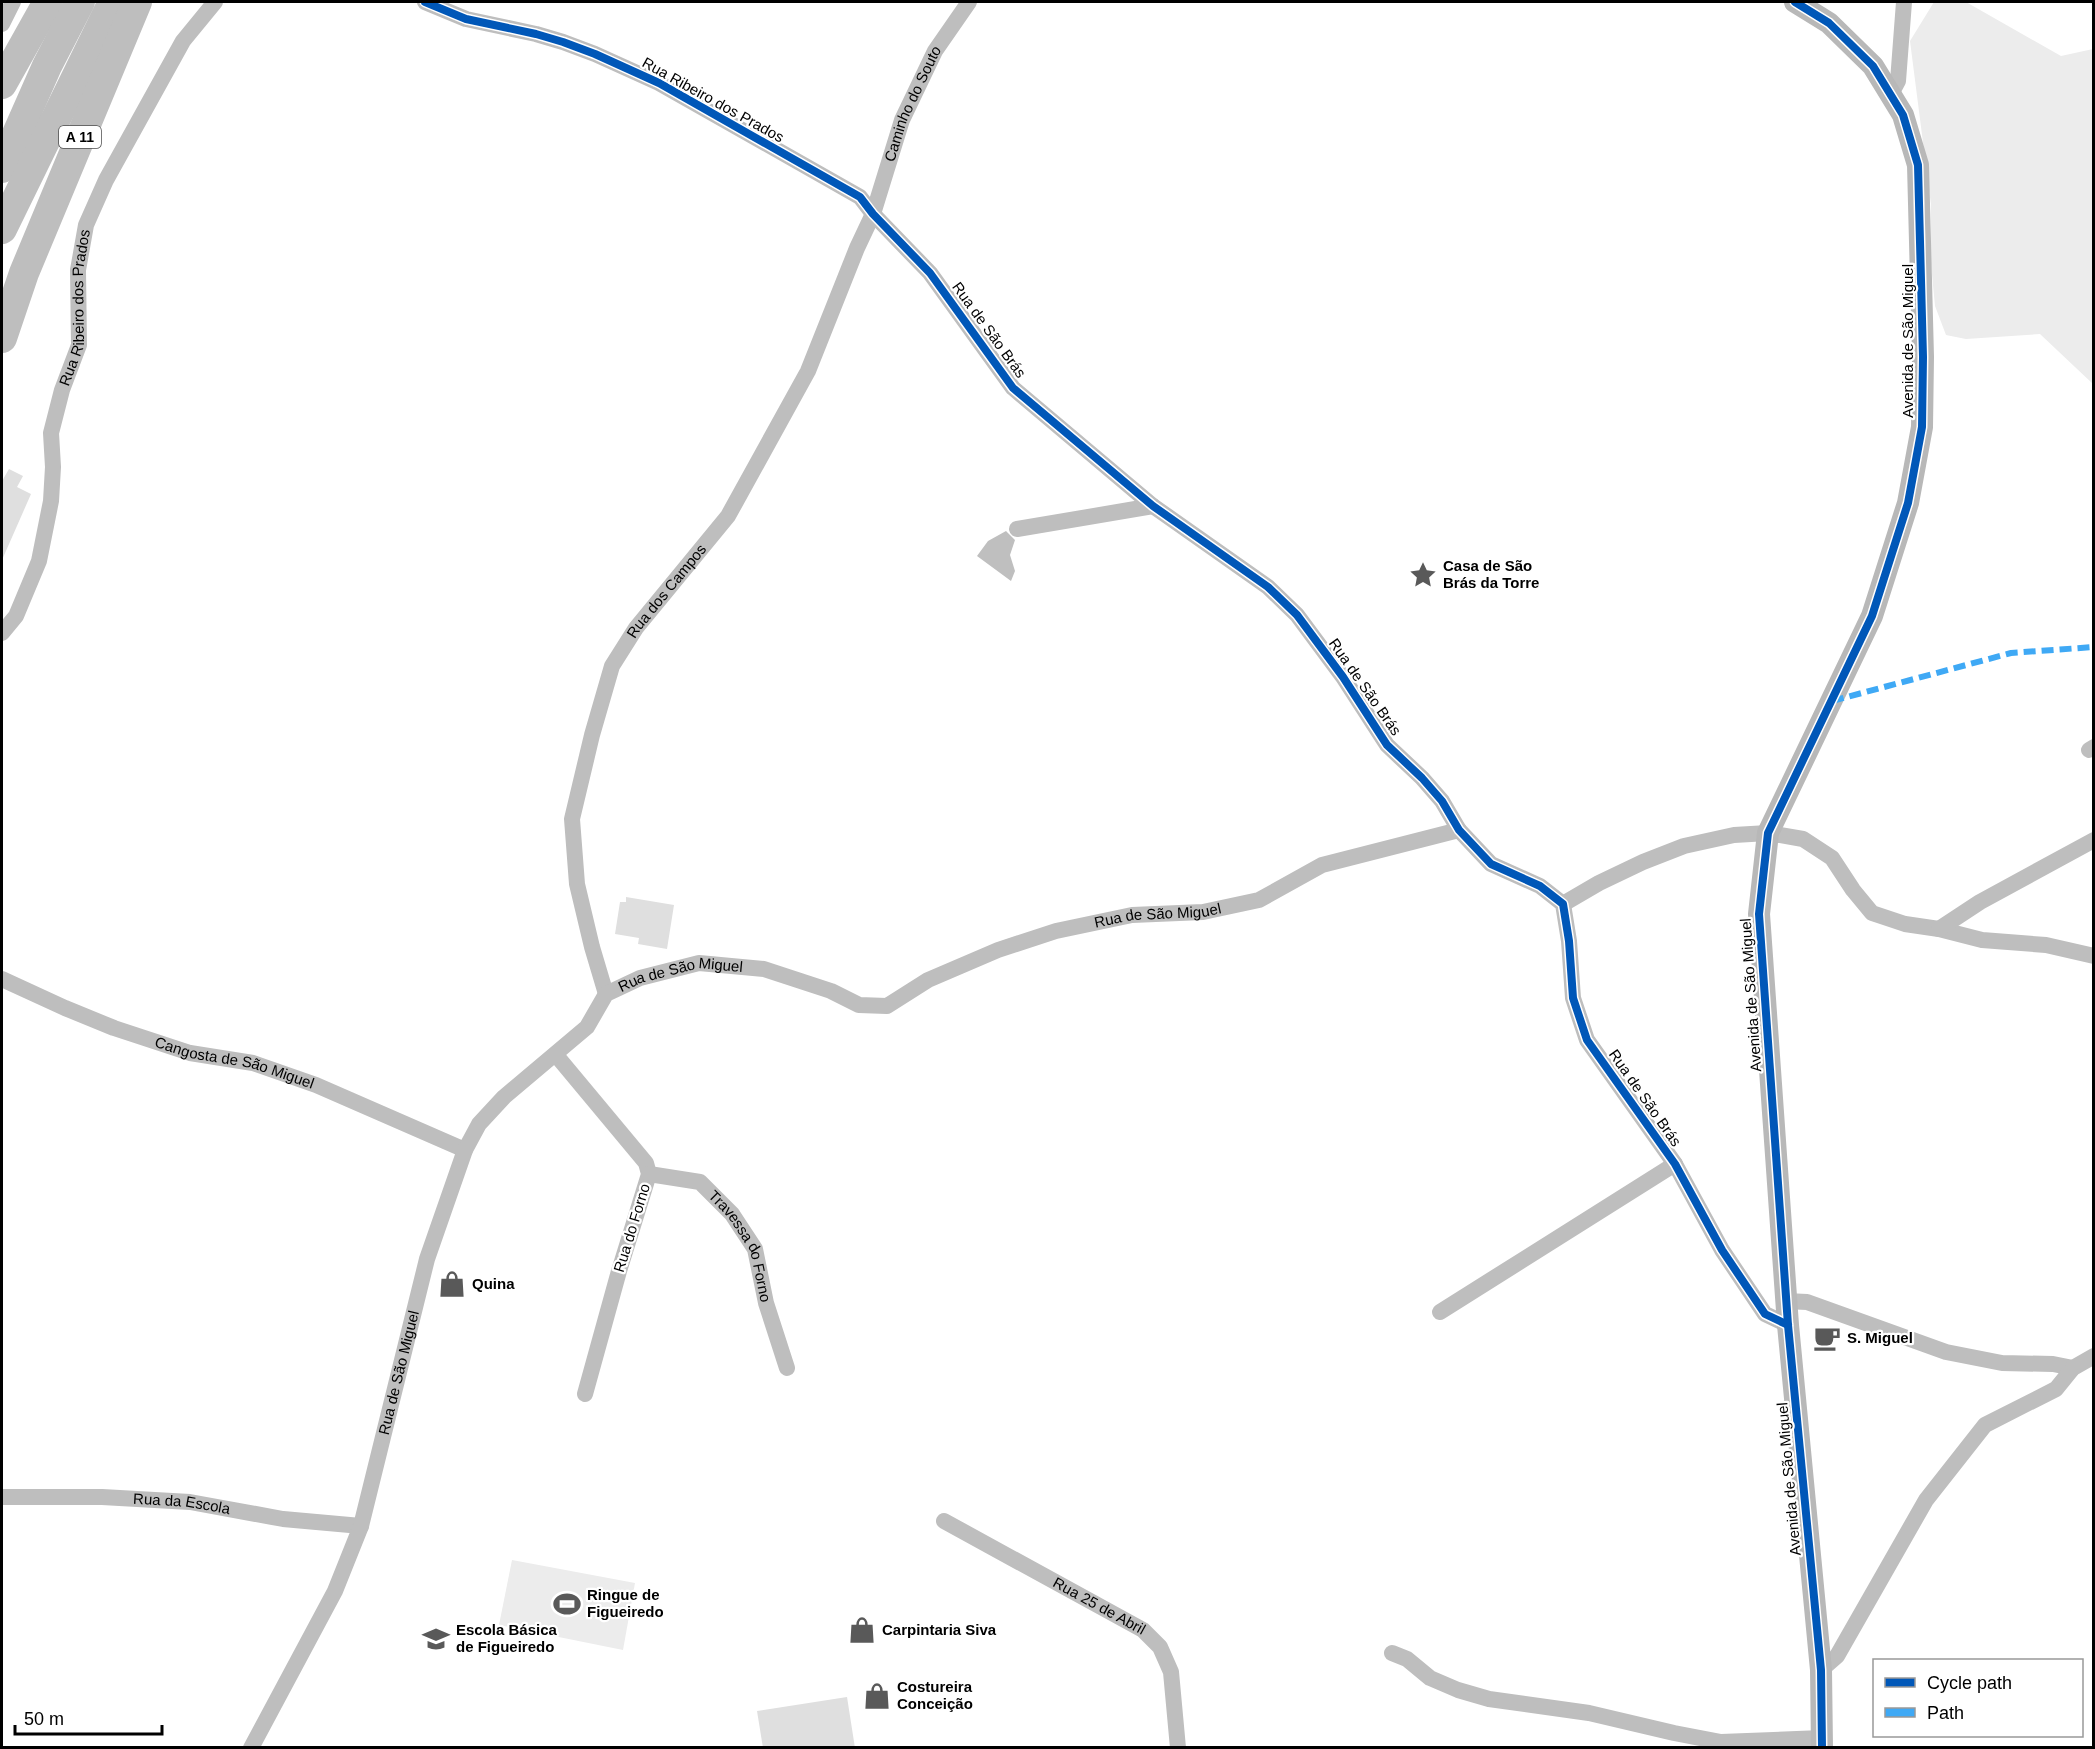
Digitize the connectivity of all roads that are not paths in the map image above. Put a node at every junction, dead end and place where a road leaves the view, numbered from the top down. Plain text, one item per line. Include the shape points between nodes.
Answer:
1 (13, 2) edge
2 (48, 2) edge
3 (80, 2) edge
4 (113, 2) edge
5 (137, 2) edge
6 (215, 2) edge
7 (425, 2) edge
8 (969, 2) edge
9 (1795, 2) edge
10 (1904, 2) edge
11 (2, 24) edge
12 (47, 66) junction
13 (2, 84) edge
14 (1891, 94) junction
15 (2, 135) edge
16 (2, 168) edge
17 (873, 214) junction
18 (2, 229) edge
19 (24, 273) junction
20 (2, 313) edge
21 (2, 338) edge
22 (1154, 506) junction
23 (1017, 529) dead end
24 (2, 633) edge
25 (1459, 830) junction
26 (1768, 833) junction
27 (2094, 840) edge
28 (1563, 904) junction
29 (1939, 929) junction
30 (2094, 956) edge
31 (2, 979) edge
32 (606, 994) junction
33 (556, 1055) junction
34 (465, 1150) junction
35 (1675, 1164) junction
36 (649, 1174) junction
37 (1786, 1300) junction
38 (1440, 1312) dead end
39 (1788, 1325) junction
40 (2094, 1356) edge
41 (787, 1368) dead end
42 (2073, 1368) junction
43 (585, 1394) dead end
44 (2, 1497) edge
45 (944, 1521) dead end
46 (361, 1526) junction
47 (1392, 1653) dead end
48 (1821, 1671) junction
49 (1822, 1743) edge
50 (251, 1748) edge
51 (1178, 1748) edge

1 - 11 street
2 - 13 highway
3 - 12 highway
4 - 18 highway, A 11
5 - 19 highway, A 11
6 - 24 street, Rua Ribeiro dos Prados via 183,41 106,180 86,225 78,270 79,345 51,433 51,501 39,561 16,616
7 - 17 street, Rua Ribeiro dos Prados via 466,19 563,42 659,83 834,181 860,197
8 - 17 street, Caminho do Souto via 935,51 902,120
9 - 14 street, Avenida de São Miguel via 1837,30 1874,66
10 - 14 street via 1898,81
12 - 15 highway
12 - 16 highway
14 - 26 street, Avenida de São Miguel via 1903,115 1918,165 1922,427 1908,503 1872,616
17 - 22 street, Rua de São Brás via 930,273 1013,388
17 - 32 street, Rua dos Campos via 808,371 728,516 636,628 612,666 572,819 577,884
19 - 20 highway, A 11
19 - 21 highway, A 11
22 - 23 street
22 - 25 street, Rua de São Brás via 1268,587 1298,615 1387,745 1442,801
25 - 28 street, Rua de São Brás via 1491,864 1540,886
25 - 32 street, Rua de São Miguel via 1322,865 1259,900 1203,912 1132,915 1056,931 928,980 887,1006 859,1005 831,991 764,969 699,963 640,978
26 - 28 street via 1734,835 1684,846 1599,883
26 - 29 street via 1803,839 1832,858 1872,913 1905,924
26 - 37 street, Avenida de São Miguel via 1759,914
27 - 29 street
28 - 35 street, Rua de São Brás via 1573,998 1587,1040
29 - 30 street via 1982,940 2046,945
31 - 34 street, Cangosta de São Miguel via 114,1028 190,1053 253,1063 316,1085
32 - 33 street, Rua de São Miguel via 587,1027
33 - 34 street, Rua de São Miguel via 504,1096 478,1124
33 - 36 street, Rua do Forno via 646,1163
34 - 46 street, Rua de São Miguel via 427,1259
35 - 38 street
35 - 39 street, Rua de São Brás via 1722,1250 1765,1314
36 - 41 street, Travessa do Forno via 700,1182 732,1214 755,1249 766,1303
36 - 43 street, Rua do Forno
37 - 39 street, Avenida de São Miguel
37 - 42 street via 1807,1302 1946,1352 2002,1363
39 - 48 street, Avenida de São Miguel
40 - 42 street
42 - 48 street via 2056,1389 1985,1425 1926,1500 1837,1656
44 - 46 street, Rua da Escola via 190,1502 283,1519
45 - 51 street, Rua 25 de Abril via 1152,1638 1171,1672
46 - 50 street, Rua de São Miguel via 335,1591
47 - 49 street via 1407,1659 1430,1678 1490,1699 1589,1713 1721,1742
48 - 49 street, Avenida de São Miguel

